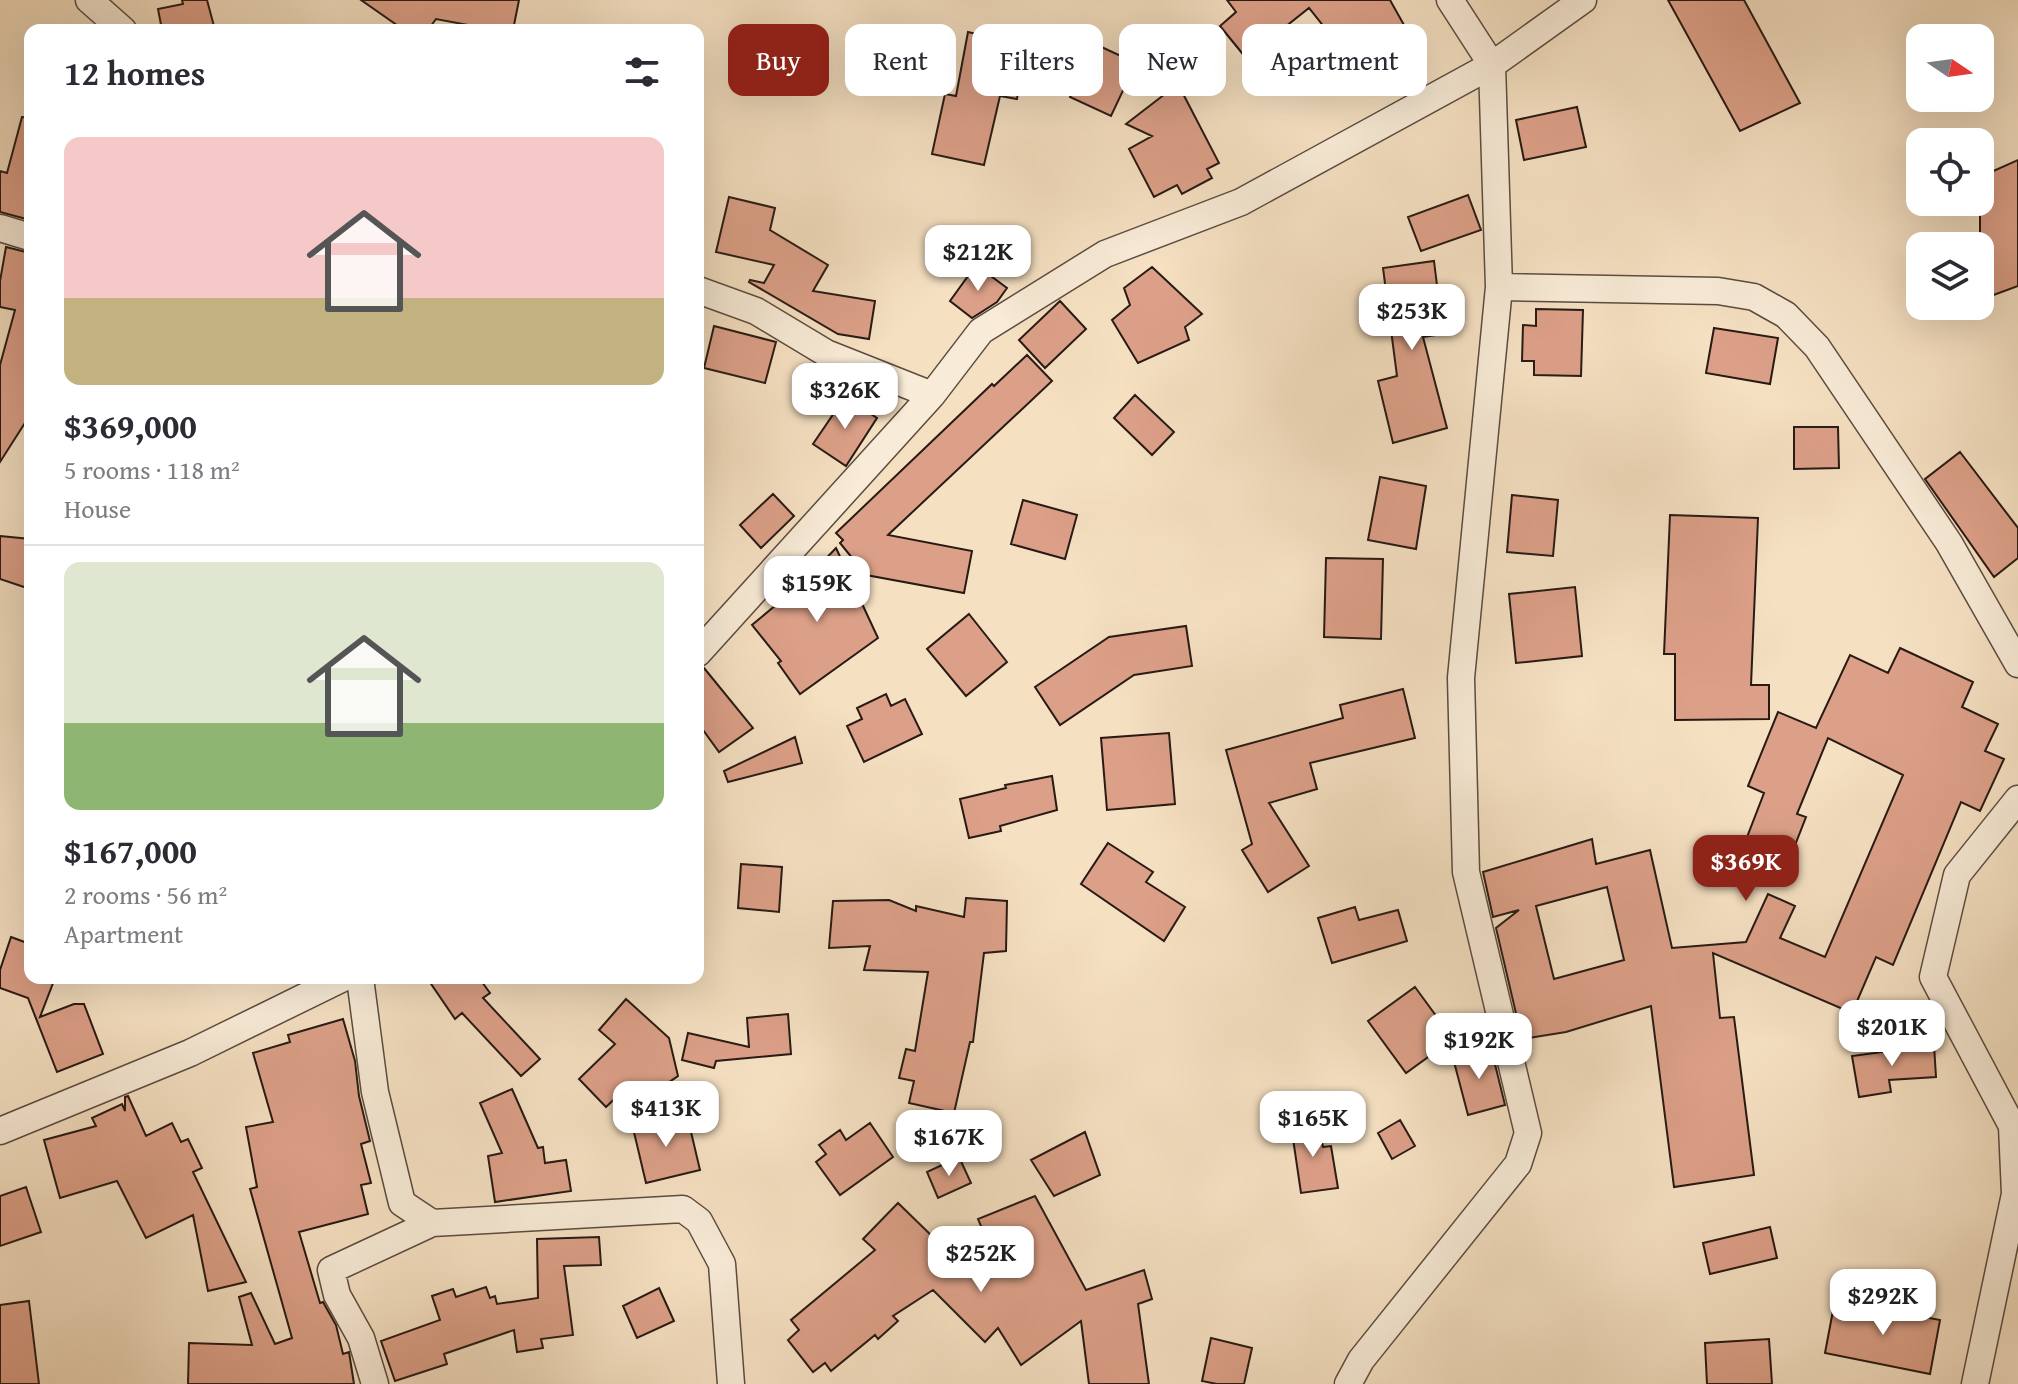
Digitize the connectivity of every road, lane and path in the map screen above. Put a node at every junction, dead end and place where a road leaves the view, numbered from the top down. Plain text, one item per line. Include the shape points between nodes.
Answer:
1 (89, 0) edge
2 (1450, 0) edge
3 (1583, 0) edge
4 (116, 24) edge
5 (1492, 65) junction
6 (0, 228) edge
7 (24, 235) edge
8 (1499, 287) junction
9 (704, 292) edge
10 (932, 395) junction
11 (704, 646) edge
12 (2018, 664) edge
13 (2018, 799) edge
14 (331, 984) edge
15 (361, 984) edge
16 (0, 1131) edge
17 (2016, 1194) edge
18 (432, 1223) junction
19 (375, 1384) edge
20 (731, 1384) edge
21 (1348, 1384) edge
22 (1975, 1384) edge

1 - 4 street
2 - 5 street
3 - 5 street
5 - 8 street
5 - 10 street via 1241,202 1105,254 981,331
6 - 7 street
8 - 12 street via 1718,291 1754,297 1786,315 1817,347 1949,543
8 - 21 street via 1461,678 1462,787 1466,872 1528,1133 1518,1164 1361,1360
9 - 10 street via 756,311 826,353
10 - 11 street
13 - 17 street via 1957,875 1933,977 2012,1126
14 - 16 street via 190,1053
15 - 18 street via 375,1092 402,1203
17 - 22 street
18 - 19 street via 331,1270
18 - 20 street via 683,1209 699,1221 722,1264

